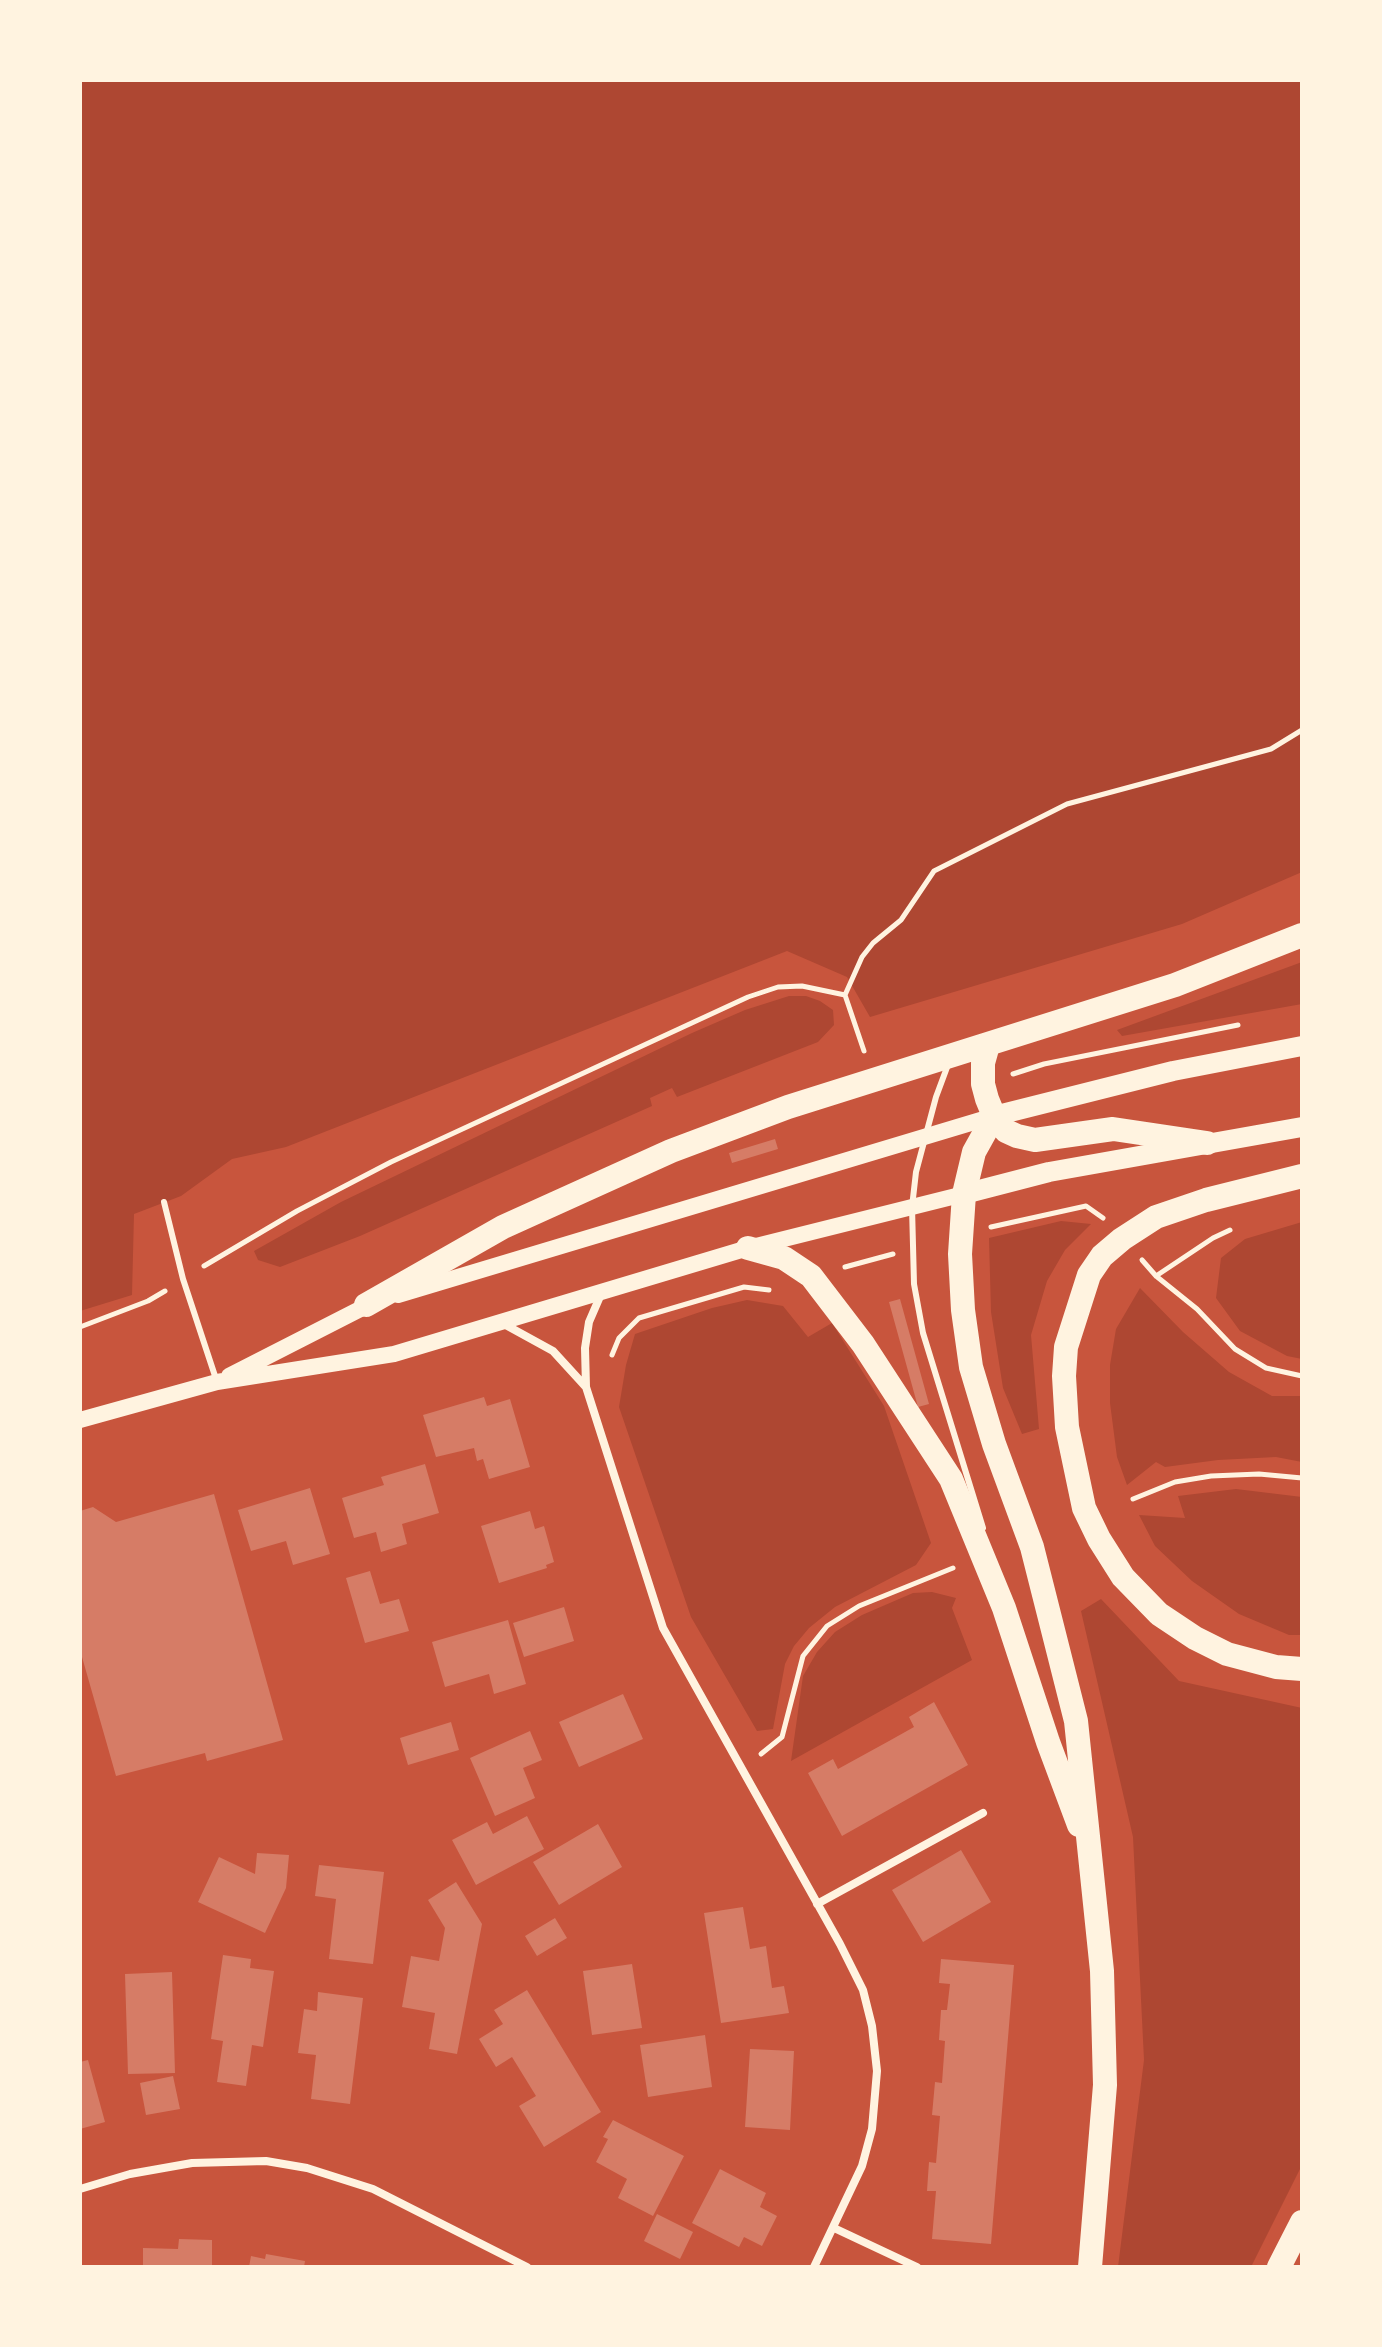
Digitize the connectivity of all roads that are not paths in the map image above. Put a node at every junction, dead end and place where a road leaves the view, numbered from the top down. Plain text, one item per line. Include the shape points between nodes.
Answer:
1 (1302, 935) edge
2 (988, 1045) junction
3 (1302, 1046) edge
4 (951, 1056) junction
5 (994, 1116) junction
6 (1302, 1127) edge
7 (924, 1137) junction
8 (1207, 1143) junction
9 (1302, 1176) edge
10 (964, 1194) junction
11 (164, 1202) dead end
12 (912, 1207) junction
13 (748, 1248) junction
14 (603, 1291) junction
15 (366, 1305) junction
16 (502, 1323) junction
17 (217, 1382) junction
18 (586, 1387) junction
19 (80, 1420) edge
20 (985, 1537) dead end
21 (989, 1551) dead end
22 (1004, 1608) junction
23 (1302, 1669) edge
24 (983, 1813) dead end
25 (1092, 1859) junction
26 (817, 1904) junction
27 (80, 2189) edge
28 (1302, 2222) edge
29 (834, 2228) junction
30 (527, 2267) edge
31 (814, 2267) edge
32 (917, 2267) edge
33 (1090, 2267) edge
34 (1279, 2267) edge

1 - 2 highway via 1175,985
2 - 4 highway
2 - 5 highway via 983,1084
3 - 5 main road via 1173,1071
4 - 7 lane
4 - 15 highway via 788,1107 671,1151 503,1227
5 - 7 main road
5 - 8 highway via 1006,1131 1035,1140 1113,1129
5 - 10 highway via 974,1152
6 - 8 main road
7 - 12 lane
7 - 15 main road
8 - 10 main road via 1049,1172
9 - 23 highway via 1156,1217 1122,1239 1089,1275 1066,1347 1064,1376 1067,1427 1084,1508 1123,1577 1159,1614 1195,1638 1227,1654
10 - 12 main road
10 - 25 highway via 960,1254 971,1367 1032,1547 1076,1721
11 - 17 lane
12 - 13 main road
12 - 20 lane via 914,1284 923,1333
13 - 14 main road
13 - 22 highway via 803,1269 854,1332 951,1479
14 - 16 main road
14 - 18 street via 589,1322
15 - 17 main road
16 - 17 main road via 394,1354
16 - 18 street via 553,1351
17 - 19 main road
18 - 26 street via 663,1628
21 - 22 lane
22 - 25 highway
24 - 26 street
25 - 33 highway via 1105,2085
26 - 29 street via 863,1990 877,2071 872,2129 862,2166
27 - 30 street via 192,2163 266,2161 307,2168 373,2189
28 - 34 highway
29 - 31 street
29 - 32 street

